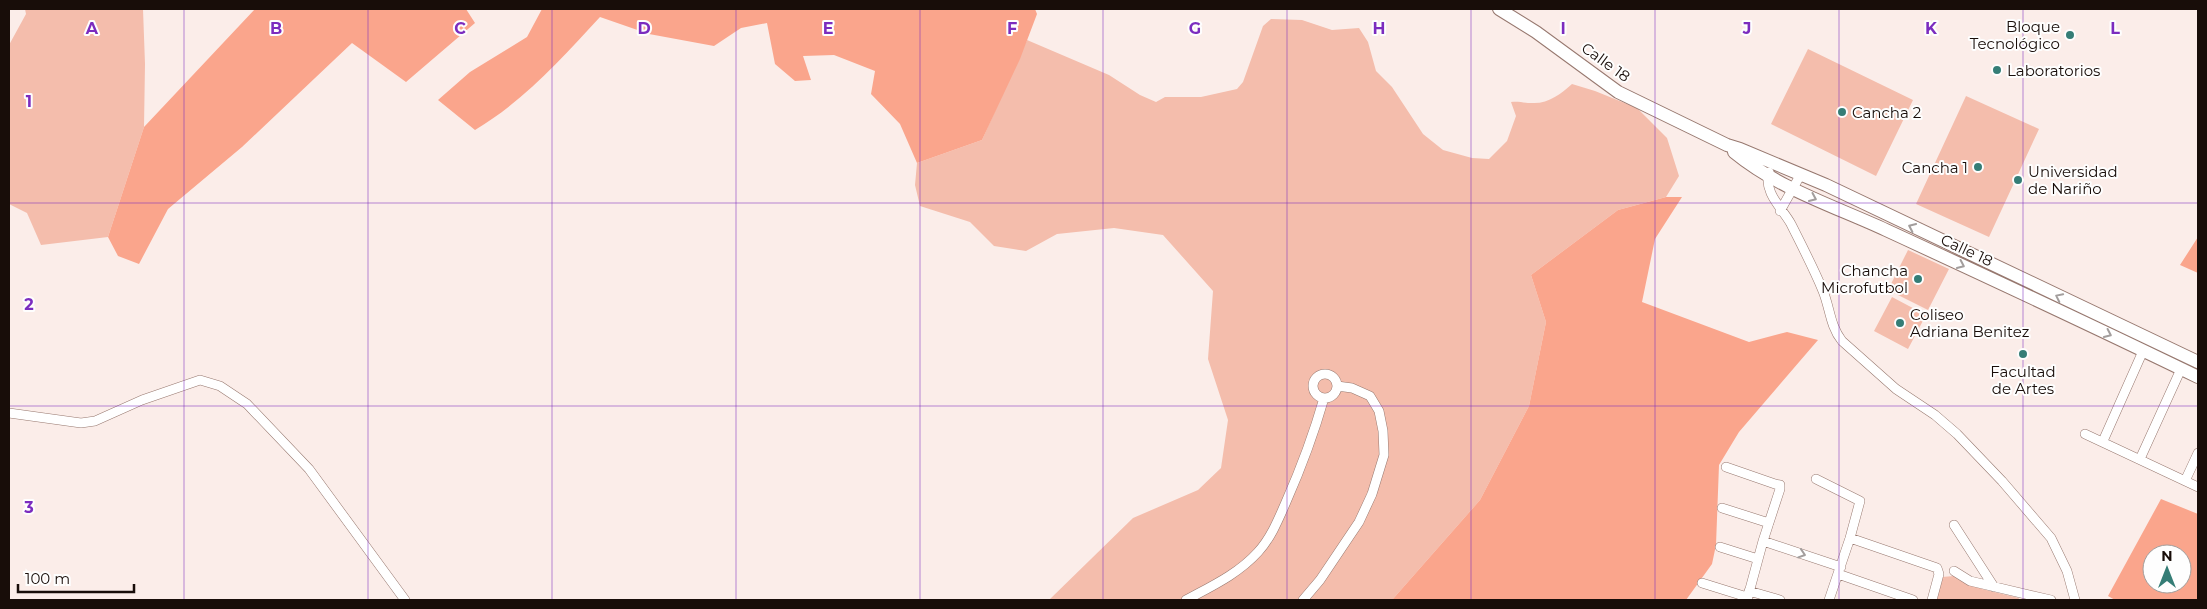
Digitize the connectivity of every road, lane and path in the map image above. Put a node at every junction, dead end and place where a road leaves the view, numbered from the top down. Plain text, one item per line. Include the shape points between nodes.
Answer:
1 (1499, 9) edge
2 (1727, 145) junction
3 (1773, 163) junction
4 (1801, 174) junction
5 (1768, 176) junction
6 (1792, 189) junction
7 (1780, 211) junction
8 (2143, 351) junction
9 (2198, 362) edge
10 (2181, 369) junction
11 (2198, 377) edge
12 (1337, 386) junction
13 (1324, 398) junction
14 (9, 414) edge
15 (2085, 434) dead end
16 (2103, 441) junction
17 (2198, 452) edge
18 (2140, 459) junction
19 (1726, 466) dead end
20 (1816, 479) dead end
21 (2185, 481) junction
22 (2198, 487) edge
23 (1722, 508) dead end
24 (1769, 523) junction
25 (1954, 525) dead end
26 (1850, 538) junction
27 (1762, 540) junction
28 (1720, 547) dead end
29 (1758, 559) junction
30 (1839, 570) junction
31 (1954, 571) dead end
32 (1702, 583) dead end
33 (1994, 587) junction
34 (1748, 596) edge
35 (2022, 597) edge
36 (405, 600) edge
37 (1186, 600) edge
38 (1303, 600) edge
39 (1780, 600) edge
40 (1829, 600) edge
41 (1913, 600) edge
42 (1932, 600) edge
43 (2050, 600) edge
44 (2076, 600) edge

1 - 2 main road, Calle 18 via 1618,92
2 - 3 main road, Calle 18
2 - 5 main road, Calle 18
3 - 4 main road, Calle 18
3 - 5 street
4 - 6 street
9 -> 4 main road, Calle 18
5 - 6 main road, Calle 18
5 - 7 street via 1771,193
6 - 7 street
6 -> 8 main road, Calle 18
7 - 44 street via 1790,222 1823,292 1835,333 1896,389 1957,434 2002,481 2051,538
8 - 10 main road, Calle 18
8 - 16 street
10 - 11 main road, Calle 18
10 - 18 street
12 - 13 street via 1334,393
12 - 13 street via 1332,376 1324,374 1317,378 1315,392
12 - 38 street via 1370,396 1379,411 1384,455 1359,522
13 - 37 street via 1292,487 1277,522 1259,551 1232,575
14 - 36 street via 81,423 96,421 142,400 200,380 220,386 248,404 308,469
15 - 16 street
16 - 18 street
17 - 21 street
18 - 21 street
19 - 24 street via 1780,485
20 - 26 street via 1860,501
21 - 22 street
23 - 24 street
24 - 27 street
25 - 33 street
26 - 30 street
26 - 42 street via 1937,568 1939,574
27 - 29 street
27 -> 30 street
28 - 29 street
29 - 34 street
30 - 40 street
30 - 41 street
31 - 33 street via 1970,581
32 - 34 street
33 - 35 street
34 - 39 street
35 - 43 street

